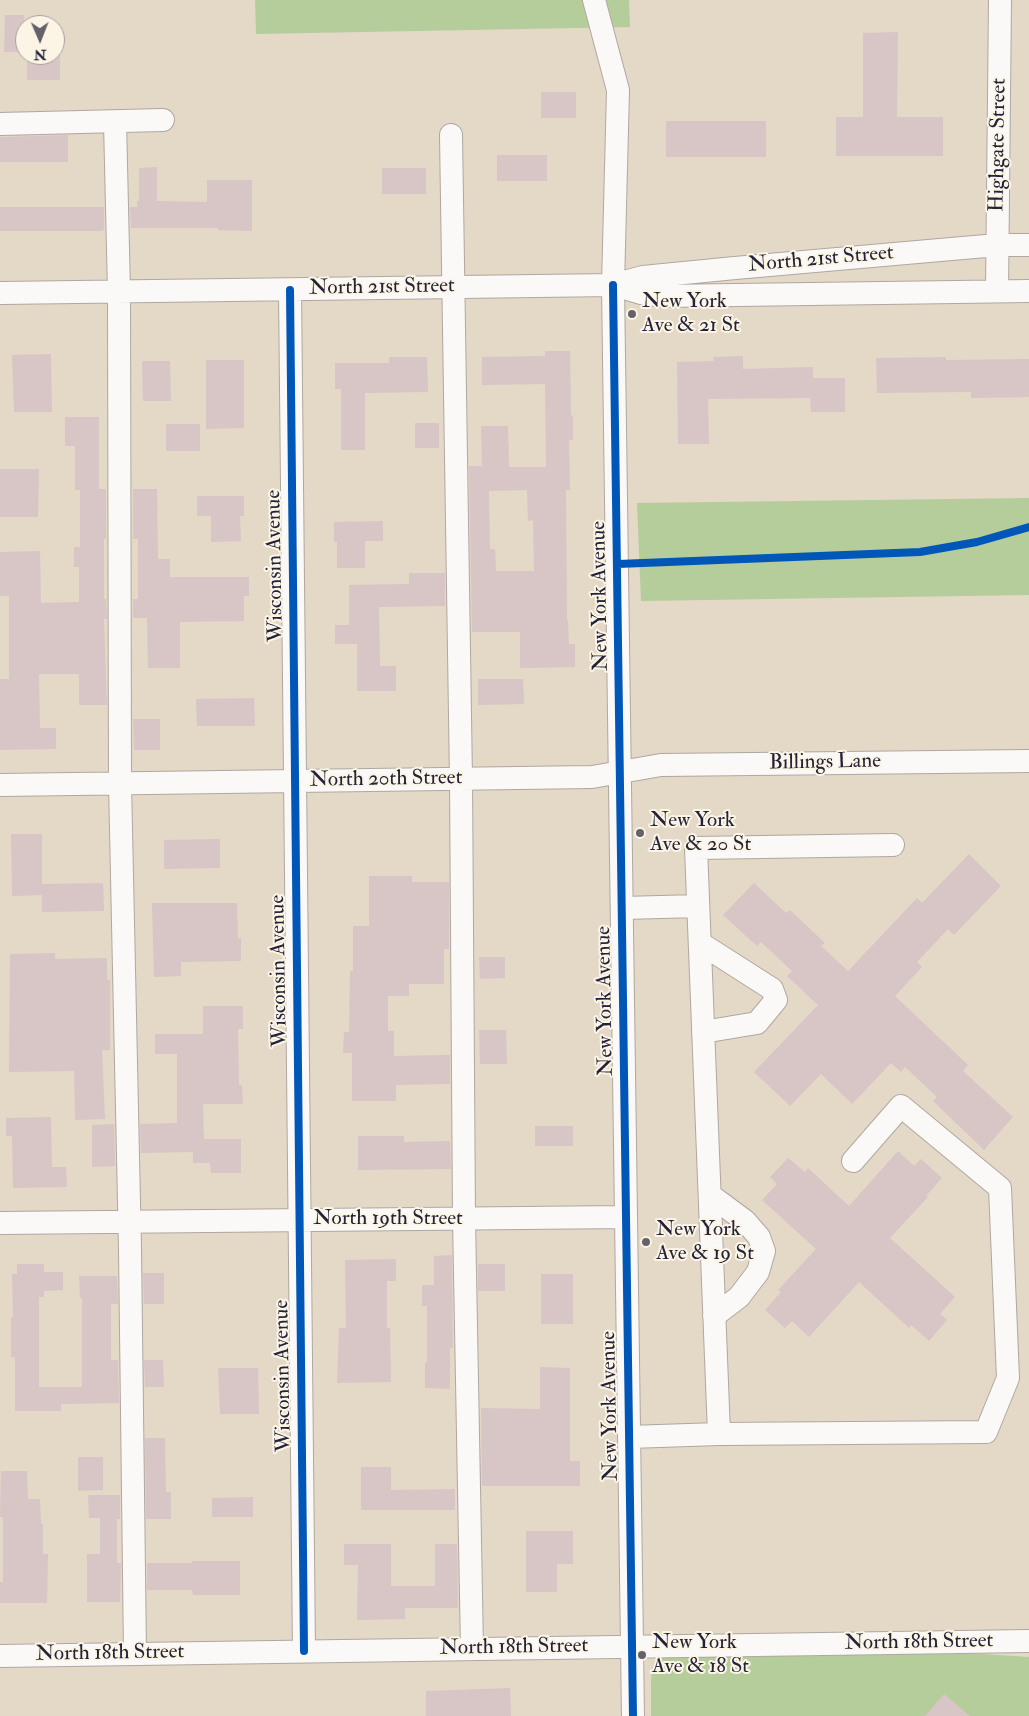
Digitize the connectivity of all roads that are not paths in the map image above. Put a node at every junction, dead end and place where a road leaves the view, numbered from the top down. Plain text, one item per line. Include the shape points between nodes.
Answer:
1 (594, 0) edge
2 (1000, 0) edge
3 (163, 120) dead end
4 (115, 122) junction
5 (0, 124) edge
6 (451, 135) dead end
7 (997, 245) junction
8 (1029, 245) edge
9 (613, 285) junction
10 (454, 286) junction
11 (290, 290) junction
12 (997, 291) junction
13 (1029, 291) edge
14 (119, 292) junction
15 (0, 293) edge
16 (1029, 761) edge
17 (621, 773) junction
18 (461, 780) junction
19 (296, 782) junction
20 (120, 783) junction
21 (0, 785) edge
22 (893, 845) dead end
23 (698, 906) junction
24 (622, 908) junction
25 (700, 943) junction
26 (703, 1032) junction
27 (852, 1160) dead end
28 (710, 1195) junction
29 (626, 1217) junction
30 (301, 1219) junction
31 (464, 1219) junction
32 (129, 1222) junction
33 (0, 1223) edge
34 (714, 1316) junction
35 (719, 1434) junction
36 (629, 1437) junction
37 (1029, 1641) edge
38 (632, 1646) junction
39 (472, 1649) junction
40 (304, 1651) junction
41 (135, 1654) junction
42 (0, 1656) edge
43 (633, 1716) edge

1 - 9 street, New York Avenue via 618,90
2 - 7 street, Highgate Street
3 - 4 street
4 - 5 street
4 - 14 street
6 - 10 street
7 - 8 street, North 21st Street
7 - 9 street, North 21st Street via 708,270
7 - 12 street, Highgate Street
9 - 10 street, North 21st Street
9 - 12 street, North 21st Street via 664,296
9 - 17 street, New York Avenue
10 - 11 street, North 21st Street
10 - 18 street
11 - 14 street, North 21st Street
11 - 19 street, Wisconsin Avenue
12 - 13 street, North 21st Street
14 - 15 street, North 21st Street
14 - 20 street
16 - 17 street, Billings Lane via 661,765
17 - 18 street, North 20th Street via 592,778
17 - 24 street, New York Avenue
18 - 19 street, North 20th Street
18 - 31 street
19 - 20 street, North 20th Street
19 - 30 street, Wisconsin Avenue
20 - 21 street, North 20th Street
20 - 32 street
22 - 23 street via 696,848
23 - 24 street
23 - 25 street
24 - 29 street, New York Avenue
25 - 26 street
25 - 26 street via 772,989 776,1000 757,1023
26 - 28 street
27 - 35 street via 901,1106 1000,1188 1008,1378 986,1432
28 - 34 street
28 - 34 street via 746,1221 759,1237 764,1251 758,1272 739,1297
29 - 31 street, North 19th Street
29 - 36 street, New York Avenue
30 - 31 street, North 19th Street
30 - 32 street, North 19th Street
30 - 40 street, Wisconsin Avenue
31 - 39 street
32 - 33 street, North 19th Street
32 - 41 street
34 - 35 street
35 - 36 street
36 - 38 street, New York Avenue
37 - 38 street, North 18th Street
38 - 39 street, North 18th Street
38 - 43 street, New York Avenue
39 - 40 street, North 18th Street
40 - 41 street, North 18th Street
41 - 42 street, North 18th Street

